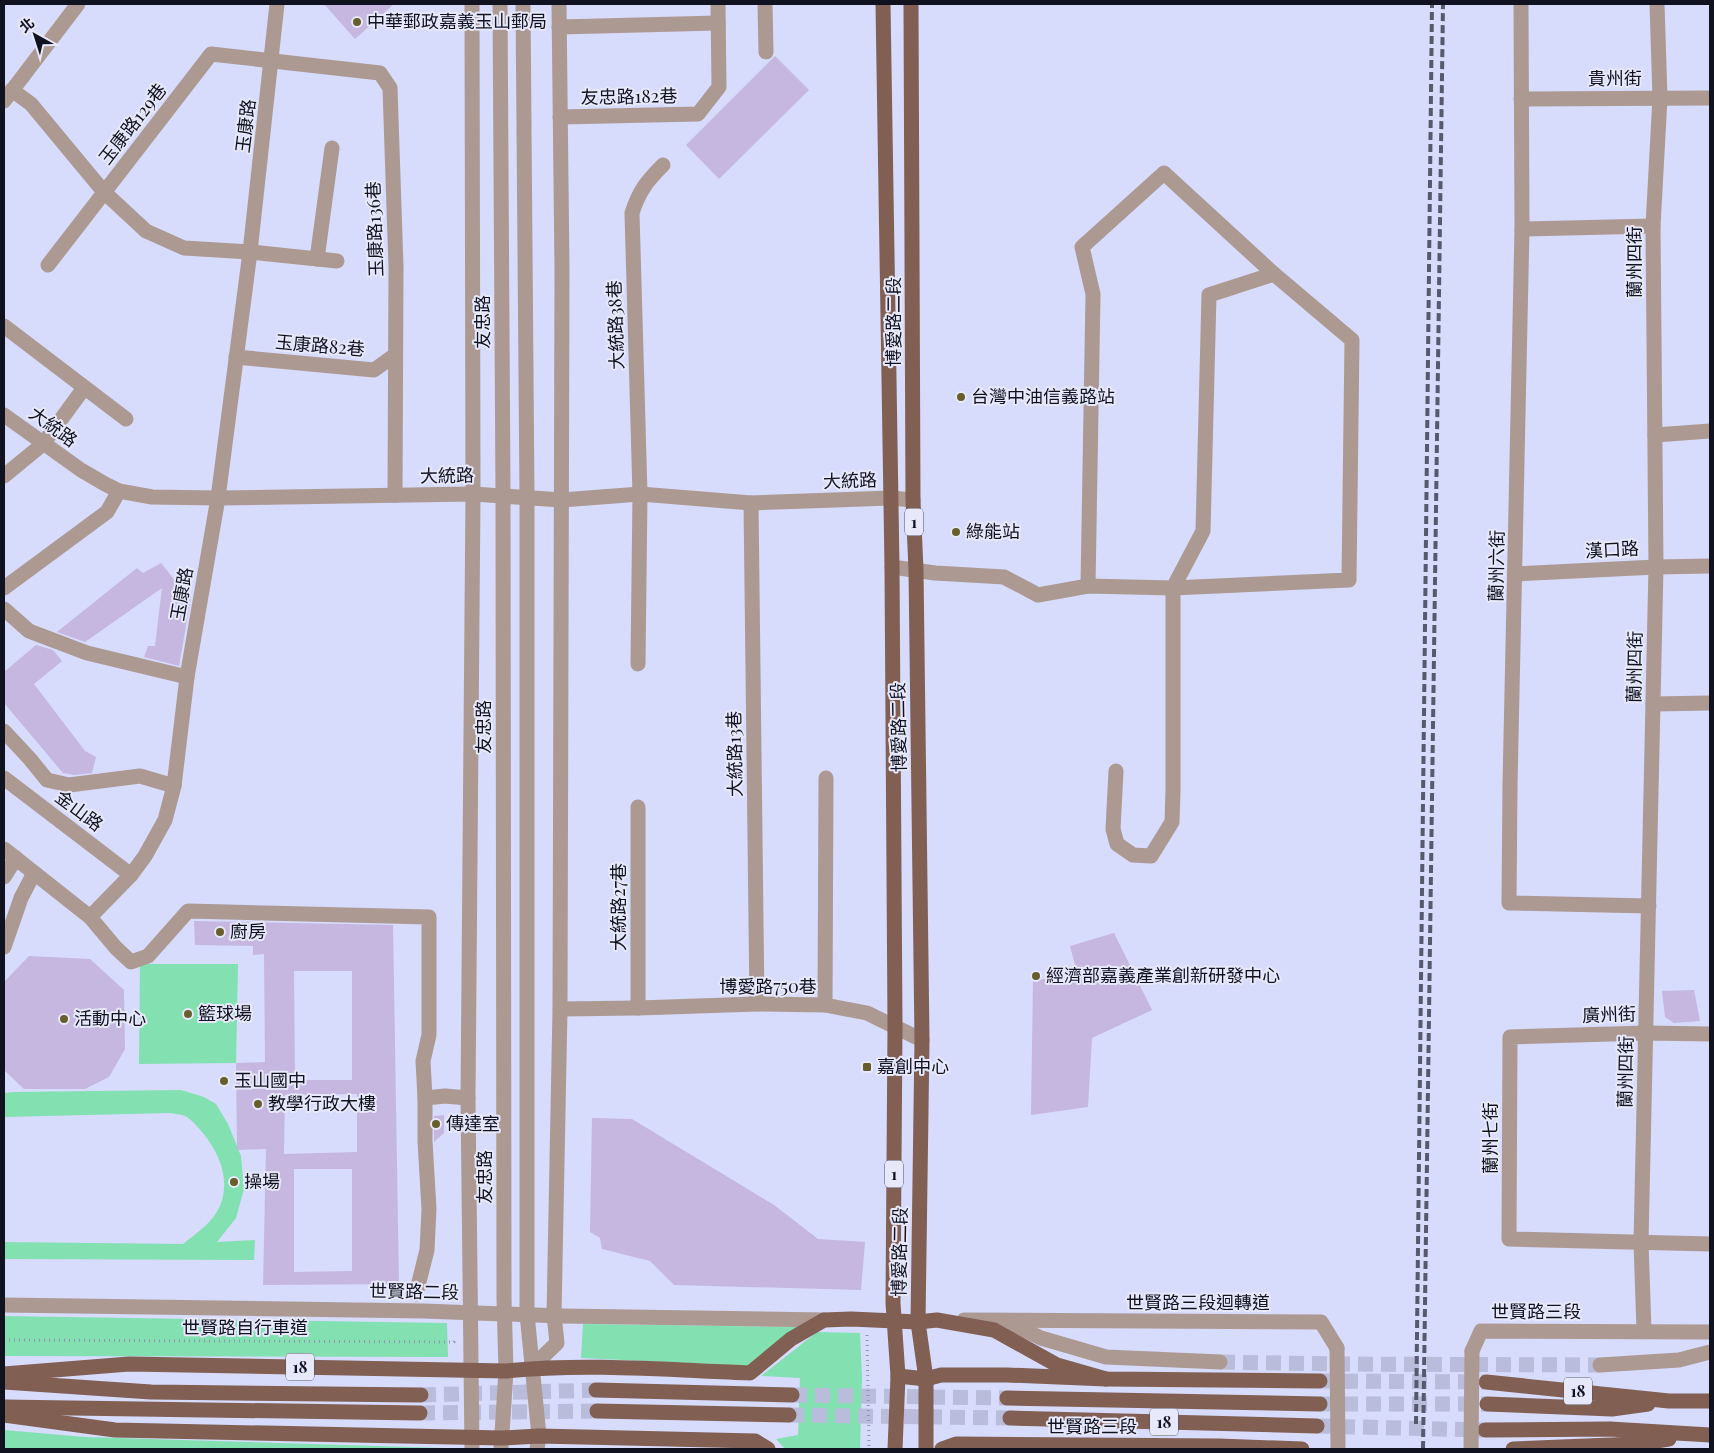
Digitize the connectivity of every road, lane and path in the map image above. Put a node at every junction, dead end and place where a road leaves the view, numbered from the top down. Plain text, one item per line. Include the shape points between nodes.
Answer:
1 (78, 4) edge
2 (277, 4) edge
3 (472, 4) edge
4 (500, 4) edge
5 (523, 4) edge
6 (559, 4) edge
7 (718, 4) edge
8 (766, 4) edge
9 (882, 4) edge
10 (911, 4) edge
11 (1521, 4) edge
12 (1657, 4) edge
13 (718, 23) junction
14 (559, 27) junction
15 (766, 52) dead end
16 (272, 60) junction
17 (8, 95) edge
18 (1521, 98) junction
19 (1660, 98) junction
20 (1710, 98) edge
21 (560, 117) junction
22 (332, 148) dead end
23 (663, 165) dead end
24 (104, 192) junction
25 (1653, 226) junction
26 (1522, 229) junction
27 (250, 252) junction
28 (317, 259) junction
29 (337, 261) dead end
30 (48, 265) dead end
31 (1274, 274) junction
32 (4, 326) edge
33 (395, 355) junction
34 (236, 357) junction
35 (84, 388) junction
36 (4, 415) edge
37 (126, 419) dead end
38 (1710, 431) edge
39 (1655, 435) junction
40 (43, 444) junction
41 (4, 476) edge
42 (119, 492) junction
43 (473, 494) junction
44 (640, 494) junction
45 (395, 495) junction
46 (502, 495) junction
47 (527, 497) junction
48 (218, 498) junction
49 (891, 498) junction
50 (562, 500) junction
51 (913, 500) junction
52 (751, 503) junction
53 (1710, 566) edge
54 (892, 567) junction
55 (1656, 567) junction
56 (916, 570) junction
57 (1515, 574) junction
58 (1088, 586) junction
59 (4, 588) edge
60 (1173, 588) junction
61 (4, 609) edge
62 (638, 664) dead end
63 (187, 677) junction
64 (1710, 703) edge
65 (1653, 704) junction
66 (4, 731) edge
67 (1116, 771) dead end
68 (4, 778) edge
69 (826, 778) dead end
70 (174, 786) junction
71 (638, 807) dead end
72 (10, 854) edge
73 (34, 873) junction
74 (131, 875) junction
75 (4, 877) edge
76 (1649, 906) junction
77 (90, 917) junction
78 (4, 947) edge
79 (757, 1004) junction
80 (826, 1006) junction
81 (638, 1008) junction
82 (560, 1009) junction
83 (895, 1026) junction
84 (1646, 1033) junction
85 (1710, 1034) edge
86 (1510, 1037) joint
87 (922, 1040) junction
88 (425, 1098) junction
89 (468, 1098) junction
90 (1641, 1242) junction
91 (1710, 1244) edge
92 (416, 1294) dead end
93 (4, 1305) edge
94 (466, 1312) junction
95 (504, 1312) junction
96 (527, 1314) junction
97 (554, 1315) junction
98 (824, 1320) junction
99 (942, 1320) junction
100 (894, 1321) junction
101 (1004, 1321) junction
102 (918, 1322) junction
103 (1644, 1331) junction
104 (1710, 1332) edge
105 (866, 1333) dead end
106 (4, 1340) edge
107 (1710, 1352) edge
108 (1220, 1362) tunnel mouth
109 (1600, 1365) tunnel mouth
110 (531, 1368) junction
111 (471, 1370) junction
112 (506, 1371) junction
113 (4, 1374) edge
114 (898, 1376) junction
115 (926, 1379) junction
116 (1106, 1379) junction
117 (1320, 1381) tunnel mouth
118 (4, 1382) edge
119 (1486, 1382) tunnel mouth
120 (596, 1390) tunnel mouth
121 (421, 1395) tunnel mouth
122 (792, 1395) tunnel mouth
123 (1007, 1398) tunnel mouth
124 (1669, 1400) junction
125 (1710, 1401) edge
126 (1320, 1404) tunnel mouth
127 (1487, 1404) tunnel mouth
128 (4, 1407) edge
129 (597, 1411) tunnel mouth
130 (420, 1414) tunnel mouth
131 (4, 1415) edge
132 (789, 1415) tunnel mouth
133 (1010, 1418) tunnel mouth
134 (1317, 1426) tunnel mouth
135 (1486, 1430) tunnel mouth
136 (1706, 1435) edge
137 (472, 1443) edge
138 (538, 1443) edge
139 (501, 1444) edge
140 (761, 1445) edge
141 (869, 1449) edge
142 (895, 1449) edge
143 (926, 1449) edge
144 (942, 1449) edge
145 (1302, 1449) edge
146 (1338, 1449) edge
147 (1471, 1449) edge
148 (1513, 1449) edge

1 - 17 street
2 - 16 street, 玉康路
3 - 43 street, 友忠路
4 - 46 street, 友忠路
5 - 47 street
6 - 14 street
7 - 13 street
8 - 15 street
9 - 49 main road, 博愛路二段 / 1
10 - 51 main road, 博愛路二段 / 1
11 - 18 street, 蘭州六街
12 - 19 street, 蘭州四街
13 - 14 street
13 - 21 street, 友忠路182巷 via 719,87 698,114
14 - 21 street
16 - 24 street, 玉康路129巷 via 211,54
16 - 27 street, 玉康路
16 - 33 street, 玉康路136巷 via 380,73 390,88 396,267
17 - 24 street via 31,104
18 - 19 street, 貴州街
18 - 26 street, 蘭州六街
19 - 20 street, 貴州街
19 - 25 street, 蘭州四街
21 - 50 street
22 - 28 street
23 - 44 street, 大統路38巷 via 638,194 632,213
24 - 27 street via 146,231 184,248
24 - 30 street, 玉康路129巷
25 - 26 street
25 - 39 street, 蘭州四街
26 - 57 street, 蘭州六街
27 - 28 street
27 - 34 street, 玉康路
28 - 29 street
31 - 58 street via 1164,173 1082,247 1093,294
31 - 60 street via 1209,295 1203,531
31 - 60 street via 1352,340 1349,580
32 - 35 street
33 - 34 street, 玉康路82巷 via 374,370
33 - 45 street, 玉康路136巷
34 - 48 street, 玉康路
35 - 37 street
35 - 40 street
36 - 40 street, 大統路
38 - 39 street
39 - 55 street, 蘭州四街
40 - 41 street
40 - 42 street, 大統路
42 - 48 street, 大統路 via 152,497
42 - 59 street via 107,512
43 - 45 street, 大統路
43 - 46 street, 大統路
43 - 89 street, 友忠路
44 - 50 street, 大統路
44 - 52 street, 大統路
44 - 62 street
45 - 48 street, 大統路
46 - 47 street, 大統路
46 - 95 street, 友忠路
47 - 50 street, 大統路
47 - 96 street
48 - 63 street, 玉康路
49 - 51 street, 大統路
49 - 52 street, 大統路
49 - 54 main road, 博愛路二段 / 1
50 - 82 street
51 - 56 main road, 博愛路二段 / 1
52 - 79 street, 大統路13巷
53 - 55 street, 漢口路
54 - 56 street
54 - 83 main road, 博愛路二段 / 1
55 - 57 street, 漢口路
55 - 65 street, 蘭州四街
56 - 58 street via 1004,577 1038,595
56 - 87 main road, 博愛路二段 / 1
57 - 76 street, 蘭州六街 via 1509,903
58 - 60 street
60 - 67 street via 1172,822 1152,856 1133,855 1117,844 1113,829
61 - 63 street via 29,631 88,654
63 - 70 street, 玉康路
64 - 65 street
65 - 76 street, 蘭州四街
66 - 70 street via 47,780 69,786 140,776
68 - 74 street, 金山路
69 - 80 street
70 - 74 street, 玉康路 via 165,820
71 - 81 street, 大統路27巷
72 - 73 street
72 - 75 street
73 - 77 street
73 - 78 street via 21,898
74 - 77 street, 玉康路
76 - 84 street, 蘭州四街
77 - 88 street via 131,962 148,956 188,910 429,917 429,1035 423,1061
79 - 80 street, 博愛路750巷
79 - 81 street, 博愛路750巷
80 - 83 street, 博愛路750巷 via 867,1012
81 - 82 street, 博愛路750巷
82 - 97 street
83 - 87 street, 博愛路750巷
83 - 100 main road, 博愛路二段 / 1
84 - 85 street, 廣州街
84 - 86 street, 廣州街
84 - 90 street, 蘭州四街
86 - 90 street, 蘭州七街 via 1509,1239
87 - 102 main road, 博愛路二段 / 1
88 - 89 street
88 - 92 street via 429,1209 427,1250
89 - 94 street, 友忠路
90 - 91 street
90 - 103 street, 蘭州四街
93 - 94 street, 世賢路二段
94 - 95 street, 世賢路二段
94 - 106 path, 世賢路自行車道 via 454,1342
94 - 111 street, 友忠路
95 - 96 street, 世賢路二段
95 - 112 street, 友忠路
96 - 97 street, 世賢路二段
96 - 110 street
97 - 98 street, 世賢路二段
97 - 110 street via 557,1343
98 - 100 main road
98 - 110 main road, 18 via 791,1339 750,1373
99 - 101 street, 世賢路三段迴轉道
99 - 102 main road
99 - 116 main road via 994,1330 1057,1365
100 - 102 main road
100 - 114 main road, 博愛路二段 / 1
101 - 108 street via 1041,1338 1106,1357
101 - 146 street, 世賢路三段迴轉道, bridge via 1321,1322 1337,1348
102 - 115 main road, 博愛路二段 / 1
103 - 104 street, 世賢路三段
103 - 147 street, 世賢路三段, bridge via 1481,1331 1472,1351
105 - 141 path
107 - 109 street via 1679,1360
110 - 112 main road, 18
110 - 138 street
111 - 112 main road, 18
111 - 113 main road, 18 via 129,1364
111 - 137 street, 友忠路
112 - 139 street, 友忠路
114 - 115 main road
114 - 142 main road, 博愛路二段 / 1
115 - 116 main road via 941,1375
115 - 143 main road, 博愛路二段 / 1
116 - 117 main road
118 - 121 main road, 18 via 151,1392
119 - 124 main road, 18
120 - 122 main road
123 - 126 main road, 世賢路三段
124 - 125 main road, 18
124 - 127 main road, 18 via 1612,1410
128 - 130 main road
129 - 132 main road
131 - 137 main road via 115,1430
133 - 134 main road, 世賢路三段 / 18
135 - 136 main road, 18 via 1610,1430
136 - 148 main road, 18 via 1636,1444
137 - 139 main road
138 - 139 main road
138 - 140 main road
144 - 145 main road, 世賢路三段 / 18 via 956,1444

